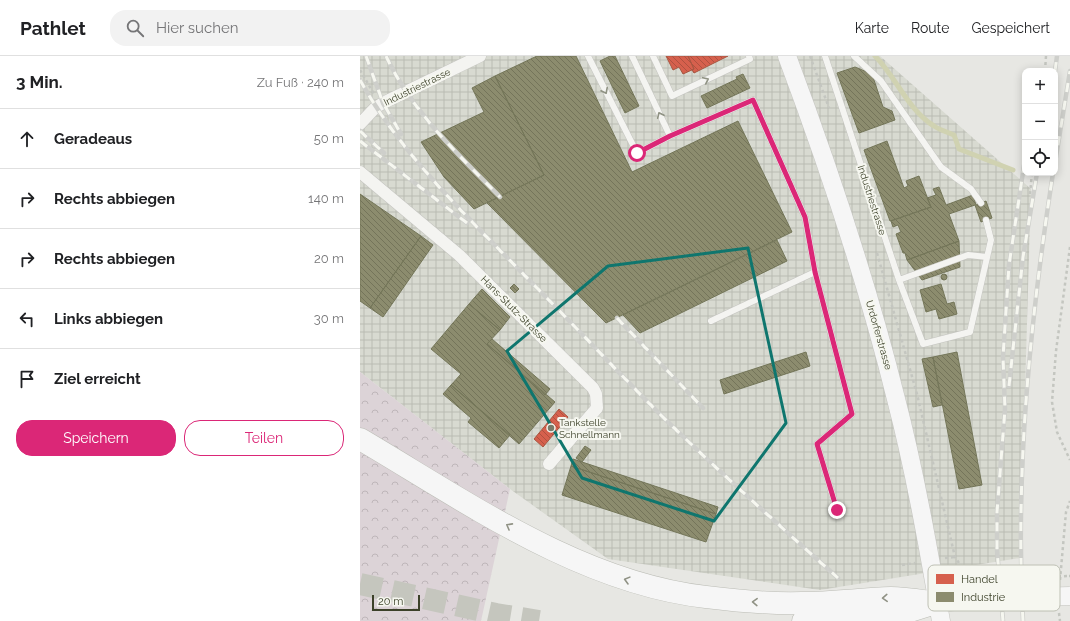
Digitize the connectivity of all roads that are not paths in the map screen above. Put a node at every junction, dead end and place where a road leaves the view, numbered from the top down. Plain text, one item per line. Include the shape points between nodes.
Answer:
1 (480, 56) edge
2 (588, 56) edge
3 (632, 56) edge
4 (653, 56) edge
5 (749, 56) edge
6 (787, 56) edge
7 (825, 56) edge
8 (854, 56) edge
9 (360, 124) edge
10 (670, 136) junction
11 (360, 172) edge
12 (981, 203) dead end
13 (986, 220) dead end
14 (987, 257) junction
15 (815, 272) junction
16 (899, 280) junction
17 (711, 321) dead end
18 (360, 439) edge
19 (549, 464) dead end
20 (837, 510) dead end
21 (930, 565) edge
22 (928, 609) edge
23 (939, 612) edge
24 (803, 621) edge

1 - 9 street, Industriestrasse via 377,107
2 -> 10 lane via 637,153
10 -> 3 lane
4 -> 5 lane via 672,96 750,59
6 - 21 main road, Urdorferstrasse via 827,166 879,334 897,400
7 - 16 lane, Industriestrasse
8 - 12 lane via 881,81 941,167 971,189
10 - 15 lane via 753,100 805,217
11 - 19 street, Hans-Stutz-Strasse via 459,255 593,388 597,408
13 - 14 lane via 991,240
14 - 16 lane via 968,255
14 - 16 lane, Industriestrasse via 970,332 923,344
15 - 17 lane
15 - 20 lane via 852,414 817,444
22 -> 18 highway via 893,598 802,603 704,597 663,590 618,578 581,564 548,547
23 - 24 highway

